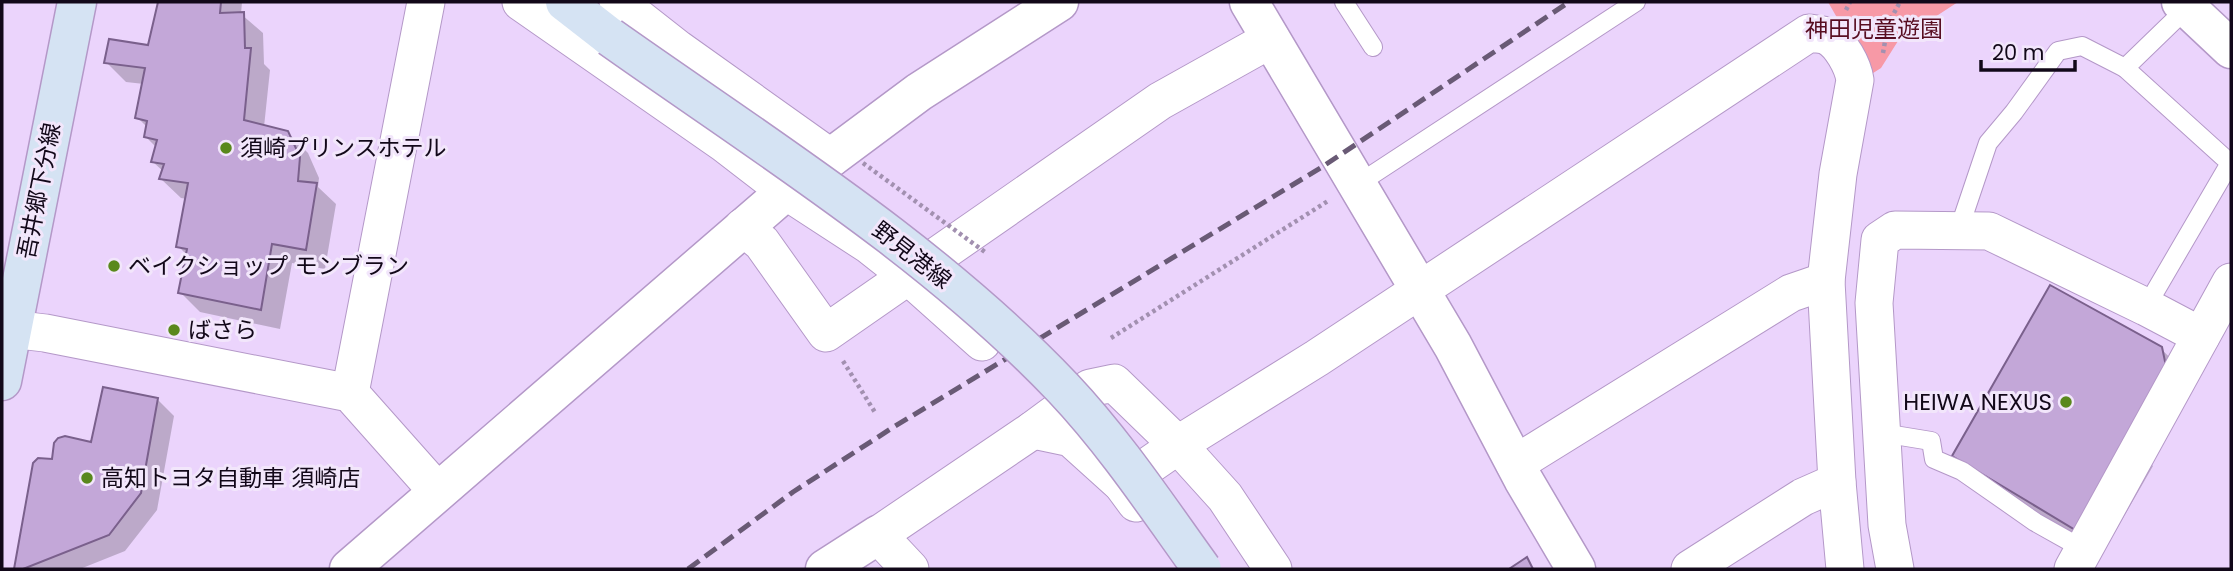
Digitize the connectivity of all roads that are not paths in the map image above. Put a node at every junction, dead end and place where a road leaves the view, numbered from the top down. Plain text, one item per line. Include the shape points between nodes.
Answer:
1 (76, 2) edge
2 (426, 2) edge
3 (521, 2) edge
4 (565, 2) edge
5 (1059, 2) edge
6 (1249, 2) edge
7 (1344, 2) edge
8 (1636, 2) edge
9 (2184, 5) edge
10 (614, 20) edge
11 (1271, 39) junction
12 (1373, 47) dead end
13 (2231, 49) edge
14 (2124, 68) junction
15 (847, 160) junction
16 (1348, 189) junction
17 (786, 191) junction
18 (743, 227) junction
19 (1958, 232) junction
20 (907, 275) junction
21 (1826, 281) junction
22 (2231, 282) edge
23 (1419, 290) junction
24 (2146, 307) junction
25 (6, 328) edge
26 (2201, 336) junction
27 (982, 342) dead end
28 (2, 381) edge
29 (350, 393) junction
30 (1033, 430) junction
31 (1882, 433) junction
32 (1178, 445) junction
33 (1515, 464) junction
34 (1837, 482) junction
35 (1122, 484) junction
36 (438, 492) junction
37 (878, 535) junction
38 (2078, 559) edge
39 (349, 569) edge
40 (825, 569) edge
41 (910, 569) edge
42 (1182, 569) edge
43 (1202, 569) edge
44 (1273, 569) edge
45 (1576, 569) edge
46 (1690, 569) edge
47 (1845, 569) edge
48 (1895, 569) edge

1 - 25 main road, 吾井郷下分線
2 - 29 street
3 - 17 street
4 - 10 main road, 野見港線
5 - 15 street via 919,92
6 - 11 street
7 - 12 lane
8 - 16 lane
9 - 13 street
9 - 14 lane
10 - 15 street via 678,49
10 - 43 main road, 野見港線, bridge via 960,292 1062,388 1103,435
11 - 16 street
11 - 20 street via 1160,101
14 - 19 lane via 2082,46 2058,51 1988,143
14 - 24 lane via 2230,163
15 - 17 street
16 - 23 street
17 - 18 street
17 - 20 street
18 - 20 street via 762,243 826,333
18 - 36 street
19 - 24 street via 1989,231
19 - 31 street via 1895,230 1880,240 1874,303
20 - 27 street
21 - 23 street via 1855,80 1854,69 1840,48 1828,36 1809,33
21 - 33 street via 1791,293
21 - 34 street
22 - 26 street
23 - 32 street
23 - 33 street
24 - 26 street
25 - 28 main road, 吾井郷下分線
25 - 29 street
26 - 38 street
29 - 36 street
30 - 32 street via 1090,388 1114,383
30 - 35 street via 1071,438
30 - 37 street
31 - 38 lane via 1931,441 1934,459 1962,471
31 - 48 street via 1887,525
32 - 35 street
32 - 44 street via 1225,497
33 - 45 street
34 - 46 street via 1802,497
34 - 47 street
35 - 42 street
36 - 39 street
37 - 40 street
37 - 41 street

